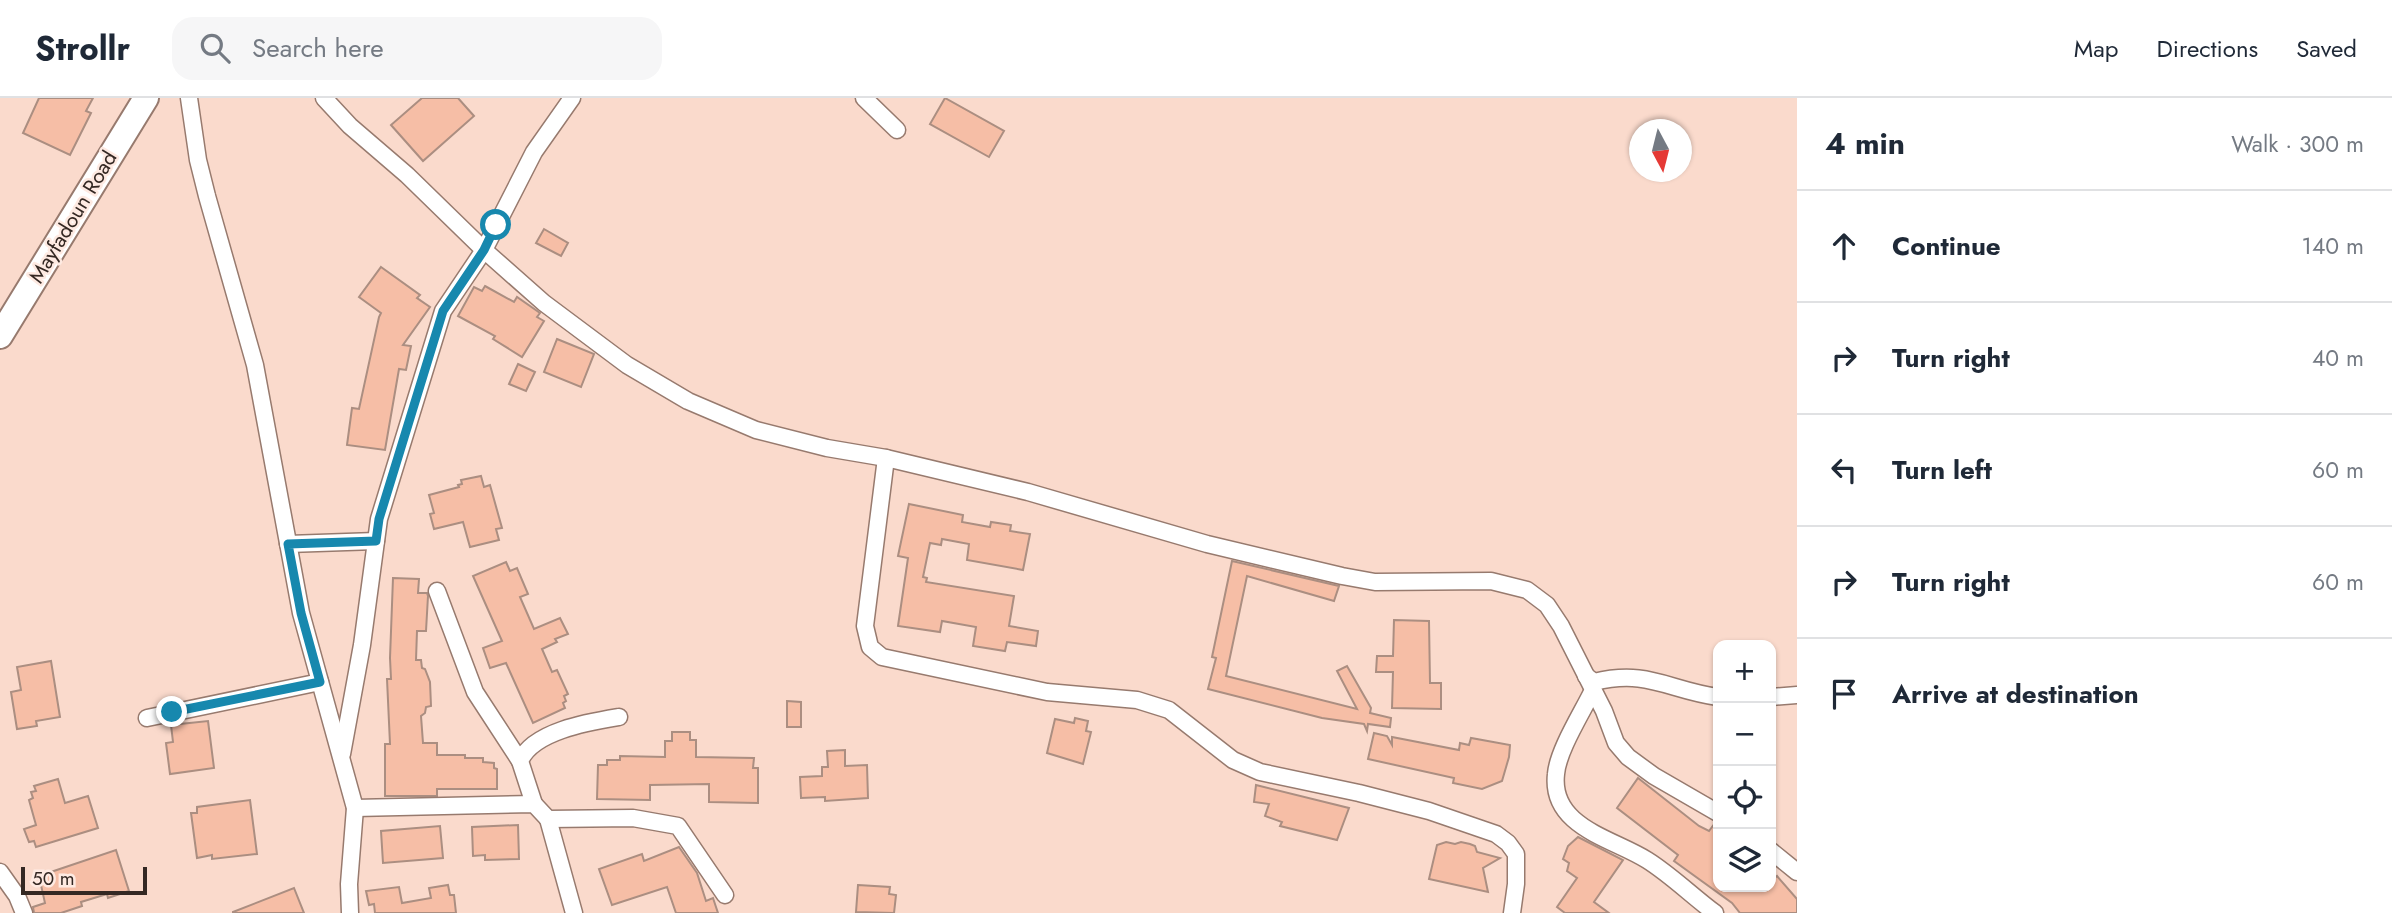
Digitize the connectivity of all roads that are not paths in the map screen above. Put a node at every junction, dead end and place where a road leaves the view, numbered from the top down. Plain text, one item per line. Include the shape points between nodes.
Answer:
1 (147, 98) edge
2 (181, 98) edge
3 (189, 98) edge
4 (324, 98) edge
5 (572, 98) edge
6 (864, 98) edge
7 (192, 121) junction
8 (897, 130) dead end
9 (484, 250) junction
10 (0, 336) edge
11 (886, 458) junction
12 (376, 541) junction
13 (288, 544) junction
14 (438, 591) dead end
15 (320, 682) junction
16 (1589, 683) junction
17 (1797, 695) edge
18 (1713, 696) edge
19 (1776, 697) edge
20 (619, 717) dead end
21 (147, 718) dead end
22 (341, 761) junction
23 (520, 761) junction
24 (534, 804) junction
25 (355, 808) junction
26 (1713, 810) edge
27 (548, 820) junction
28 (1776, 855) edge
29 (0, 872) edge
30 (1797, 872) edge
31 (725, 895) dead end
32 (24, 913) edge
33 (350, 913) edge
34 (574, 913) edge
35 (1512, 913) edge
36 (1715, 913) edge

1 - 10 main road, Mayfadoun Road
2 - 7 street
3 - 7 street
4 - 9 street
5 - 9 street via 534,152
6 - 8 street
7 - 13 street via 206,195 255,365
9 - 11 street via 626,365 688,401 756,430
9 - 12 street via 443,311
11 - 16 street via 1342,576 1375,582 1490,581 1527,590 1547,605
11 - 35 street via 865,626 870,647 882,657 1047,692 1137,700 1169,710 1233,760 1259,772 1429,811 1496,834 1516,854
12 - 13 street
12 - 22 street
13 - 15 street
14 - 23 street via 475,692
15 - 21 street
15 - 22 street
16 - 18 street via 1638,676
16 - 26 street via 1608,728 1628,757
16 - 36 street via 1556,774 1560,800 1572,820 1649,861
17 - 19 street
20 - 23 street via 568,728 538,741
22 - 25 street
23 - 24 street
24 - 25 street
24 - 27 street
25 - 33 street
27 - 31 street via 633,818 678,826
27 - 34 street
28 - 30 street
29 - 32 street

